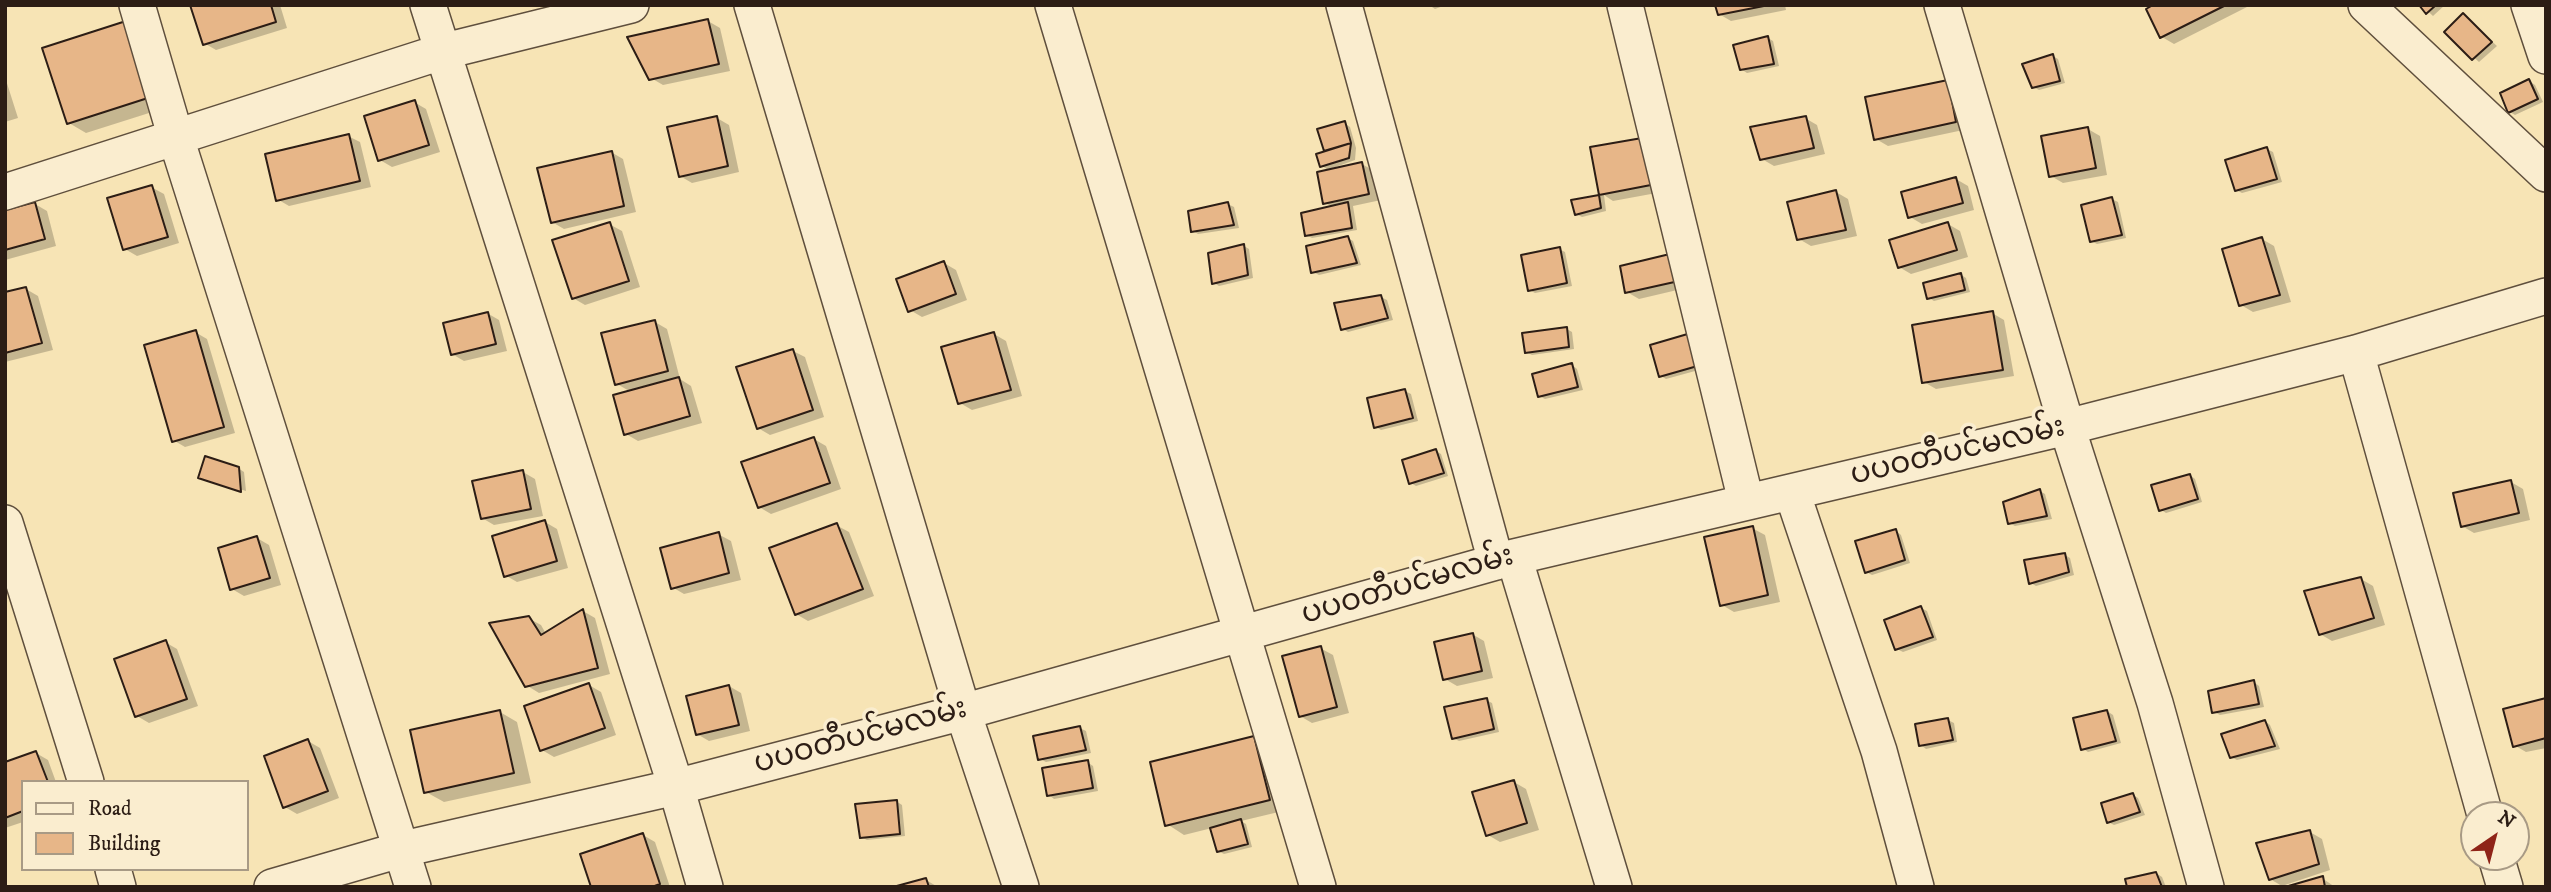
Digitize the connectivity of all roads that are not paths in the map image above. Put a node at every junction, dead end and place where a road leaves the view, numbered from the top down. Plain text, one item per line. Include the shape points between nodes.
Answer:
1 (137, 5) edge
2 (428, 5) edge
3 (631, 5) edge
4 (752, 5) edge
5 (1053, 5) edge
6 (1344, 5) edge
7 (1625, 5) edge
8 (1942, 5) edge
9 (2366, 5) edge
10 (2529, 5) edge
11 (441, 51) junction
12 (2546, 56) edge
13 (176, 138) junction
14 (2546, 174) edge
15 (5, 192) edge
16 (2546, 296) edge
17 (2356, 353) junction
18 (2067, 427) junction
19 (1792, 492) junction
20 (1746, 501) junction
21 (5, 523) edge
22 (1505, 559) junction
23 (1242, 634) junction
24 (962, 712) junction
25 (85, 780) edge
26 (676, 787) junction
27 (2480, 801) edge
28 (402, 849) junction
29 (272, 887) edge
30 (414, 887) edge
31 (705, 887) edge
32 (1021, 887) edge
33 (1318, 887) edge
34 (1614, 887) edge
35 (1916, 887) edge
36 (2206, 887) edge

1 - 13 street
2 - 11 street
3 - 11 street
4 - 24 street
5 - 23 street
6 - 22 street
7 - 20 street
8 - 18 street
9 - 14 street
10 - 12 street
11 - 13 street
11 - 26 street
13 - 15 street
13 - 28 street
16 - 17 street, ပပဝတီပင်မလမ်း
17 - 18 street, ပပဝတီပင်မလမ်း
17 - 27 street
18 - 19 street, ပပဝတီပင်မလမ်း
18 - 36 street via 2155,703
19 - 20 street, ပပဝတီပင်မလမ်း
19 - 35 street via 1879,751
20 - 22 street, ပပဝတီပင်မလမ်း
21 - 25 street
22 - 23 street, ပပဝတီပင်မလမ်း
22 - 34 street
23 - 24 street, ပပဝတီပင်မလမ်း
23 - 33 street
24 - 26 street, ပပဝတီပင်မလမ်း
24 - 32 street
26 - 28 street, ပပဝတီပင်မလမ်း
26 - 31 street
28 - 29 street, ပပဝတီပင်မလမ်း
28 - 30 street

